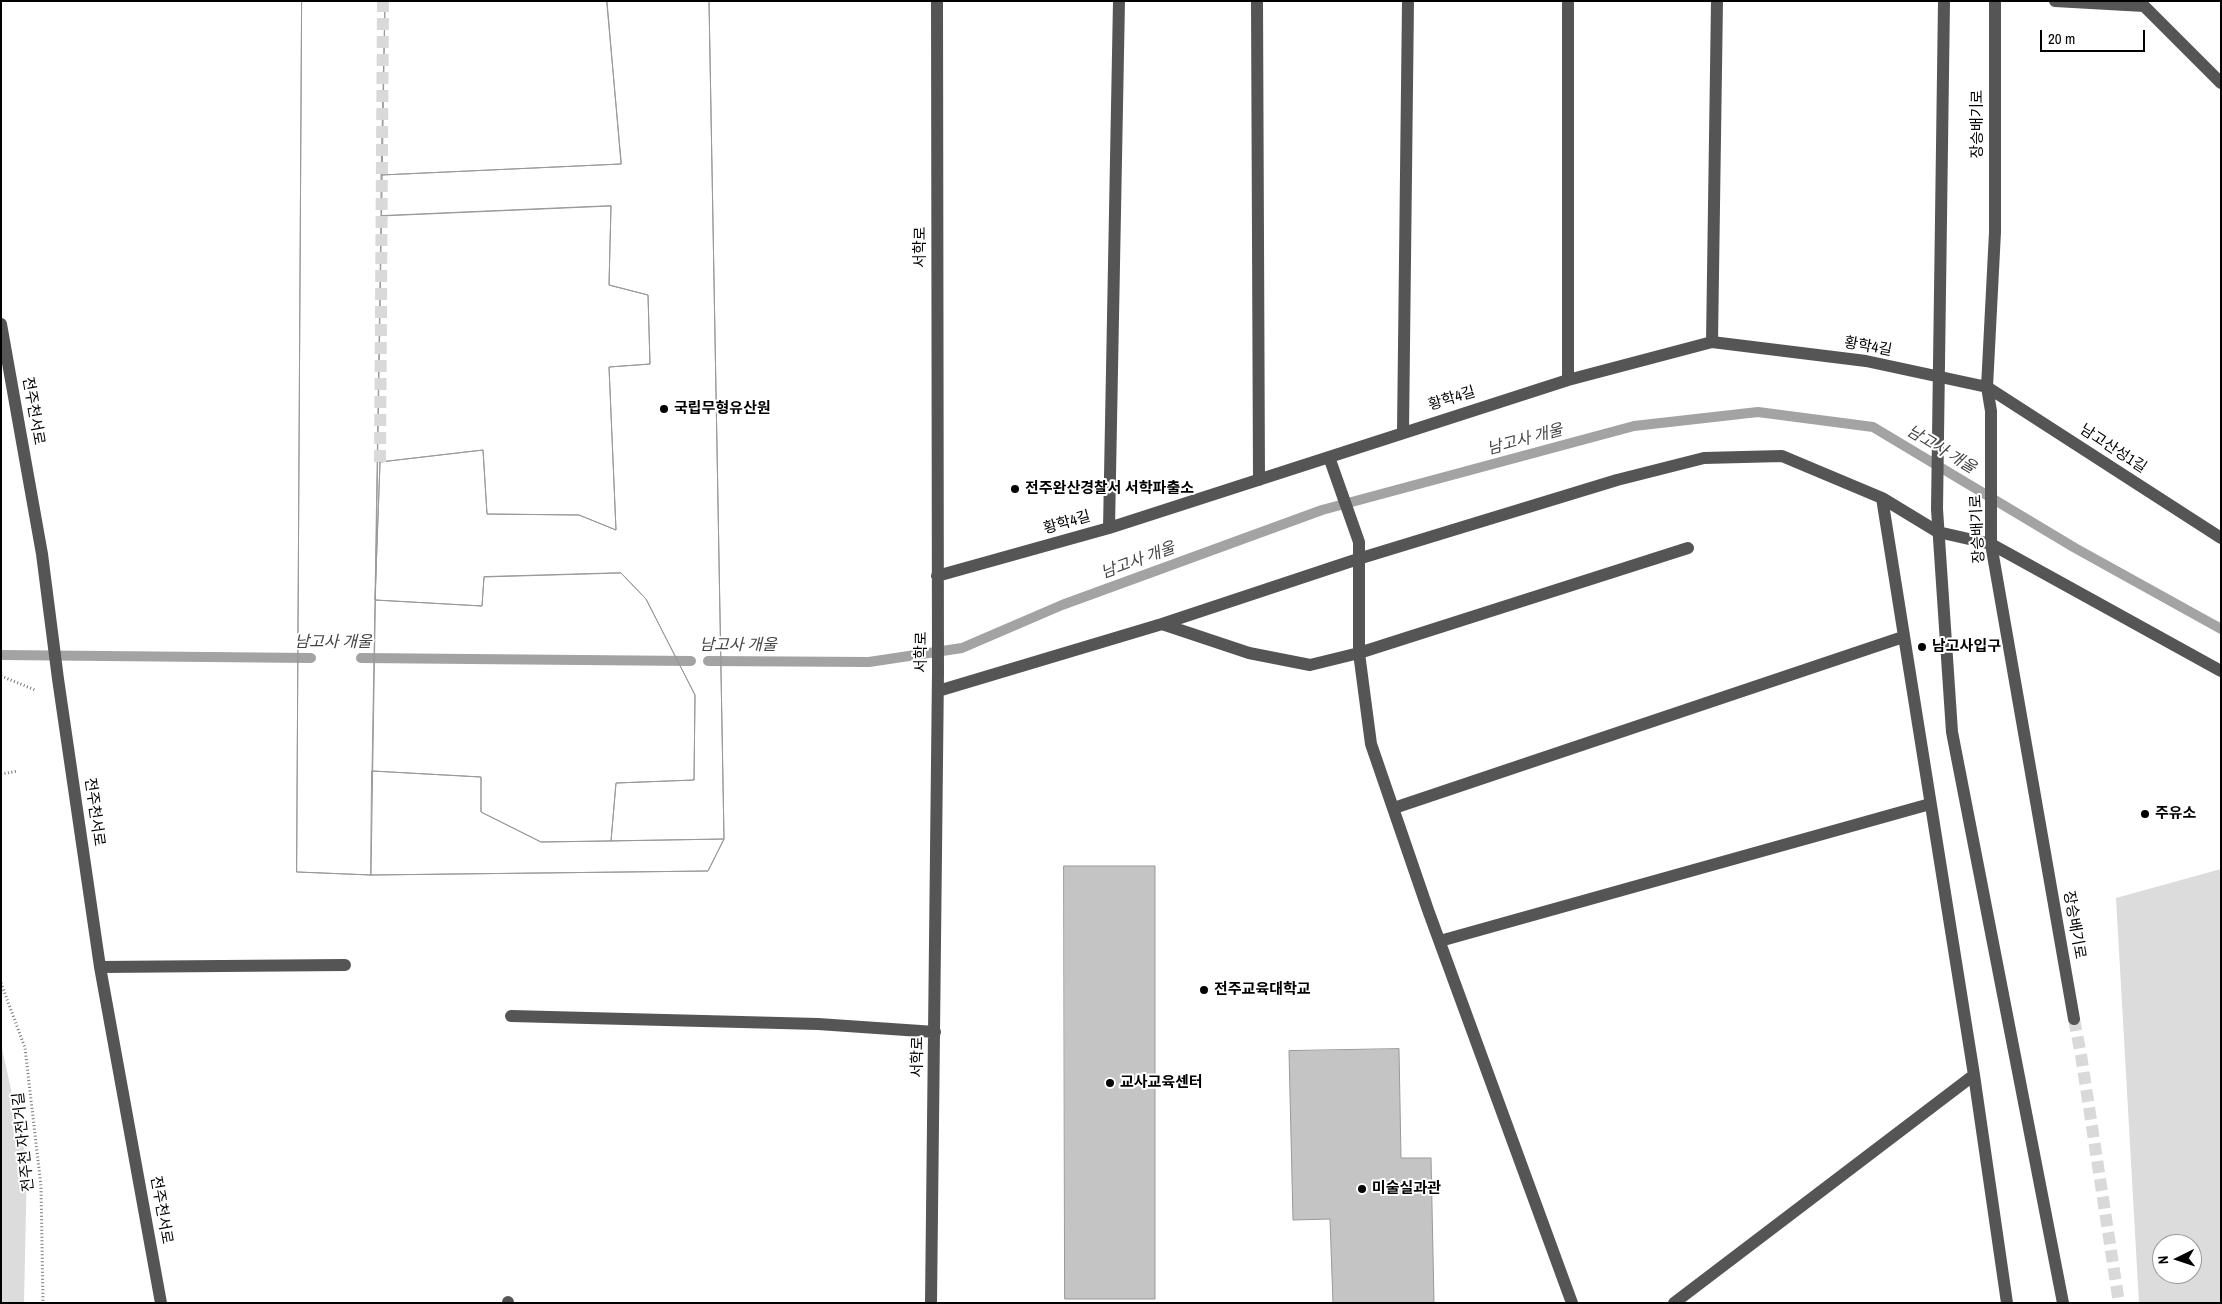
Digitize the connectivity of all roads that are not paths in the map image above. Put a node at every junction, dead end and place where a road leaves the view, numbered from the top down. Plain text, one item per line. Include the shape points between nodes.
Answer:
1 (937, 1) edge
2 (1119, 1) edge
3 (1257, 1) edge
4 (1408, 1) edge
5 (1568, 1) edge
6 (1716, 1) edge
7 (1944, 1) edge
8 (1995, 1) edge
9 (2055, 1) edge
10 (2221, 83) edge
11 (1, 324) edge
12 (1712, 342) junction
13 (1939, 377) junction
14 (1568, 380) junction
15 (1987, 388) junction
16 (1403, 432) junction
17 (1328, 457) junction
18 (1259, 480) junction
19 (1882, 498) junction
20 (1110, 528) junction
21 (1938, 532) junction
22 (2221, 538) edge
23 (1991, 544) junction
24 (1688, 548) dead end
25 (1358, 559) junction
26 (937, 576) junction
27 (1162, 624) junction
28 (1903, 637) junction
29 (1359, 653) junction
30 (2221, 671) edge
31 (938, 692) junction
32 (1930, 804) junction
33 (1394, 808) junction
34 (1440, 941) junction
35 (345, 965) dead end
36 (100, 967) junction
37 (511, 1016) dead end
38 (2074, 1019) tunnel mouth
39 (935, 1032) junction
40 (1974, 1075) junction
41 (161, 1303) edge
42 (931, 1303) edge
43 (1572, 1303) edge
44 (1674, 1303) edge
45 (2008, 1303) edge
46 (2063, 1303) edge

1 - 26 street, 서학로
2 - 20 street
3 - 18 street
4 - 16 street
5 - 14 street
6 - 12 street
7 - 13 street
8 - 15 street, 장승배기로 via 1995,232
9 - 10 street via 2144,6
11 - 36 street, 전주천서로 via 42,554
12 - 13 street, 황학4길 via 1866,361
12 - 14 street, 황학4길
13 - 15 street, 황학4길
13 - 21 street
14 - 16 street, 황학4길
15 - 22 street, 남고산성1길
15 - 23 street, 장승배기로 via 1991,411
16 - 17 street, 황학4길
17 - 18 street, 황학4길
17 - 25 street via 1359,542
18 - 20 street, 황학4길
19 - 21 street
19 - 25 street via 1782,456 1704,458 1617,480
19 - 28 street
20 - 26 street, 황학4길
21 - 23 street
21 - 46 street via 1952,732
23 - 30 street
23 - 38 street, 장승배기로
24 - 29 street
25 - 27 street
25 - 29 street
26 - 31 street, 서학로
27 - 29 street via 1249,653 1310,665
27 - 31 street
28 - 32 street
28 - 33 street
29 - 33 street via 1371,744
31 - 39 street, 서학로
32 - 34 street
32 - 40 street
33 - 34 street
34 - 43 street
35 - 36 street
36 - 41 street, 전주천서로
37 - 39 street via 818,1024
39 - 42 street, 서학로
40 - 44 street
40 - 45 street

